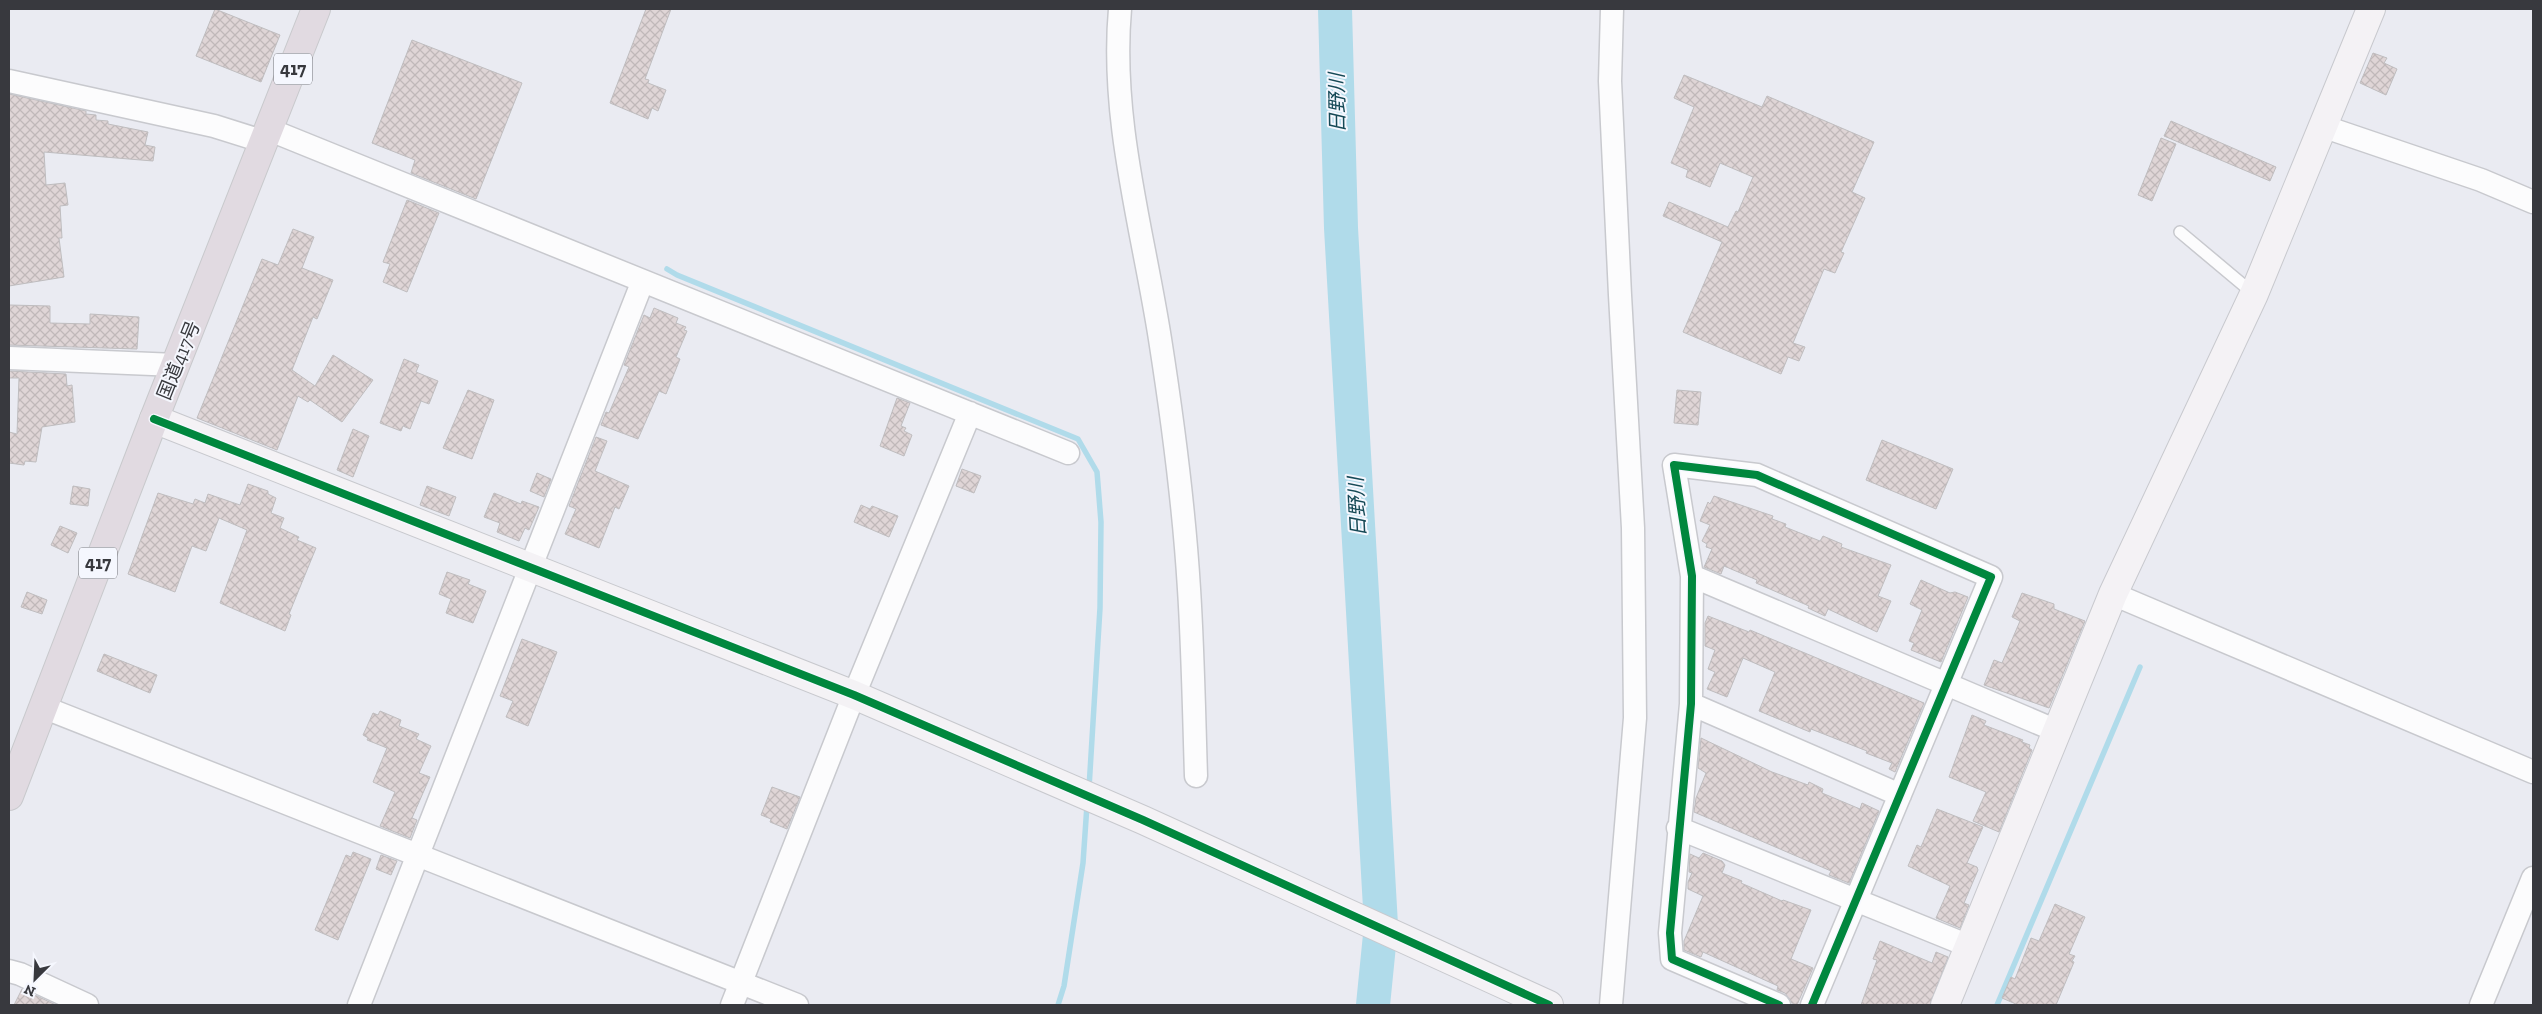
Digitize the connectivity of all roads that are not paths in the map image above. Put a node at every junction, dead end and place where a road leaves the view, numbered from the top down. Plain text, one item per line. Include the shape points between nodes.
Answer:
1 (316, 9) edge
2 (1120, 9) edge
3 (1612, 9) edge
4 (2371, 9) edge
5 (9, 81) edge
6 (2322, 126) junction
7 (267, 136) junction
8 (2533, 202) edge
9 (2180, 232) dead end
10 (642, 282) junction
11 (2254, 294) junction
12 (9, 358) edge
13 (176, 365) junction
14 (970, 413) junction
15 (154, 419) junction
16 (1068, 453) dead end
17 (529, 566) junction
18 (1692, 576) junction
19 (2113, 594) junction
20 (1946, 684) junction
21 (854, 695) junction
22 (1691, 704) junction
23 (43, 706) junction
24 (2057, 731) junction
25 (2533, 772) edge
26 (1196, 776) dead end
27 (1900, 795) junction
28 (9, 796) edge
29 (1678, 828) junction
30 (417, 856) junction
31 (2533, 878) edge
32 (1856, 900) junction
33 (1969, 946) junction
34 (9, 972) edge
35 (741, 982) junction
36 (87, 1005) edge
37 (359, 1005) edge
38 (732, 1005) edge
39 (798, 1005) edge
40 (1549, 1005) edge
41 (1611, 1005) edge
42 (1779, 1005) edge
43 (1812, 1005) edge
44 (1945, 1005) edge
45 (2481, 1005) edge

1 - 7 highway, 国道417号 / 417
2 - 26 street via 1119,82 1126,148 1175,437 1189,589
3 - 41 street via 1611,91 1633,528 1635,718
4 - 6 street
5 - 7 street
6 - 8 street via 2481,180
6 - 11 street
7 - 10 street
7 - 13 highway, 国道417号 / 417
9 - 11 lane
10 - 14 street
10 - 17 street
11 - 19 street
12 - 13 street
13 - 15 highway, 国道417号 / 417
14 - 16 street
14 - 21 street
15 - 17 street
15 - 23 highway, 国道417号 / 417
17 - 21 street
17 - 30 street
18 - 20 street
18 - 20 street via 1674,465 1757,475 1991,577
18 - 22 street
19 - 24 street
19 - 25 street
20 - 24 street
20 - 27 street
21 - 35 street
21 - 40 street via 1143,820
22 - 27 street
22 - 29 street
23 - 28 highway, 国道417号 / 417
23 - 30 street
24 - 33 street
27 - 32 street
29 - 32 street
29 - 42 street via 1670,933 1672,959
30 - 35 street
30 - 37 street
31 - 45 street
32 - 33 street
32 - 43 street
33 - 44 street
34 - 36 street
35 - 38 street
35 - 39 street

